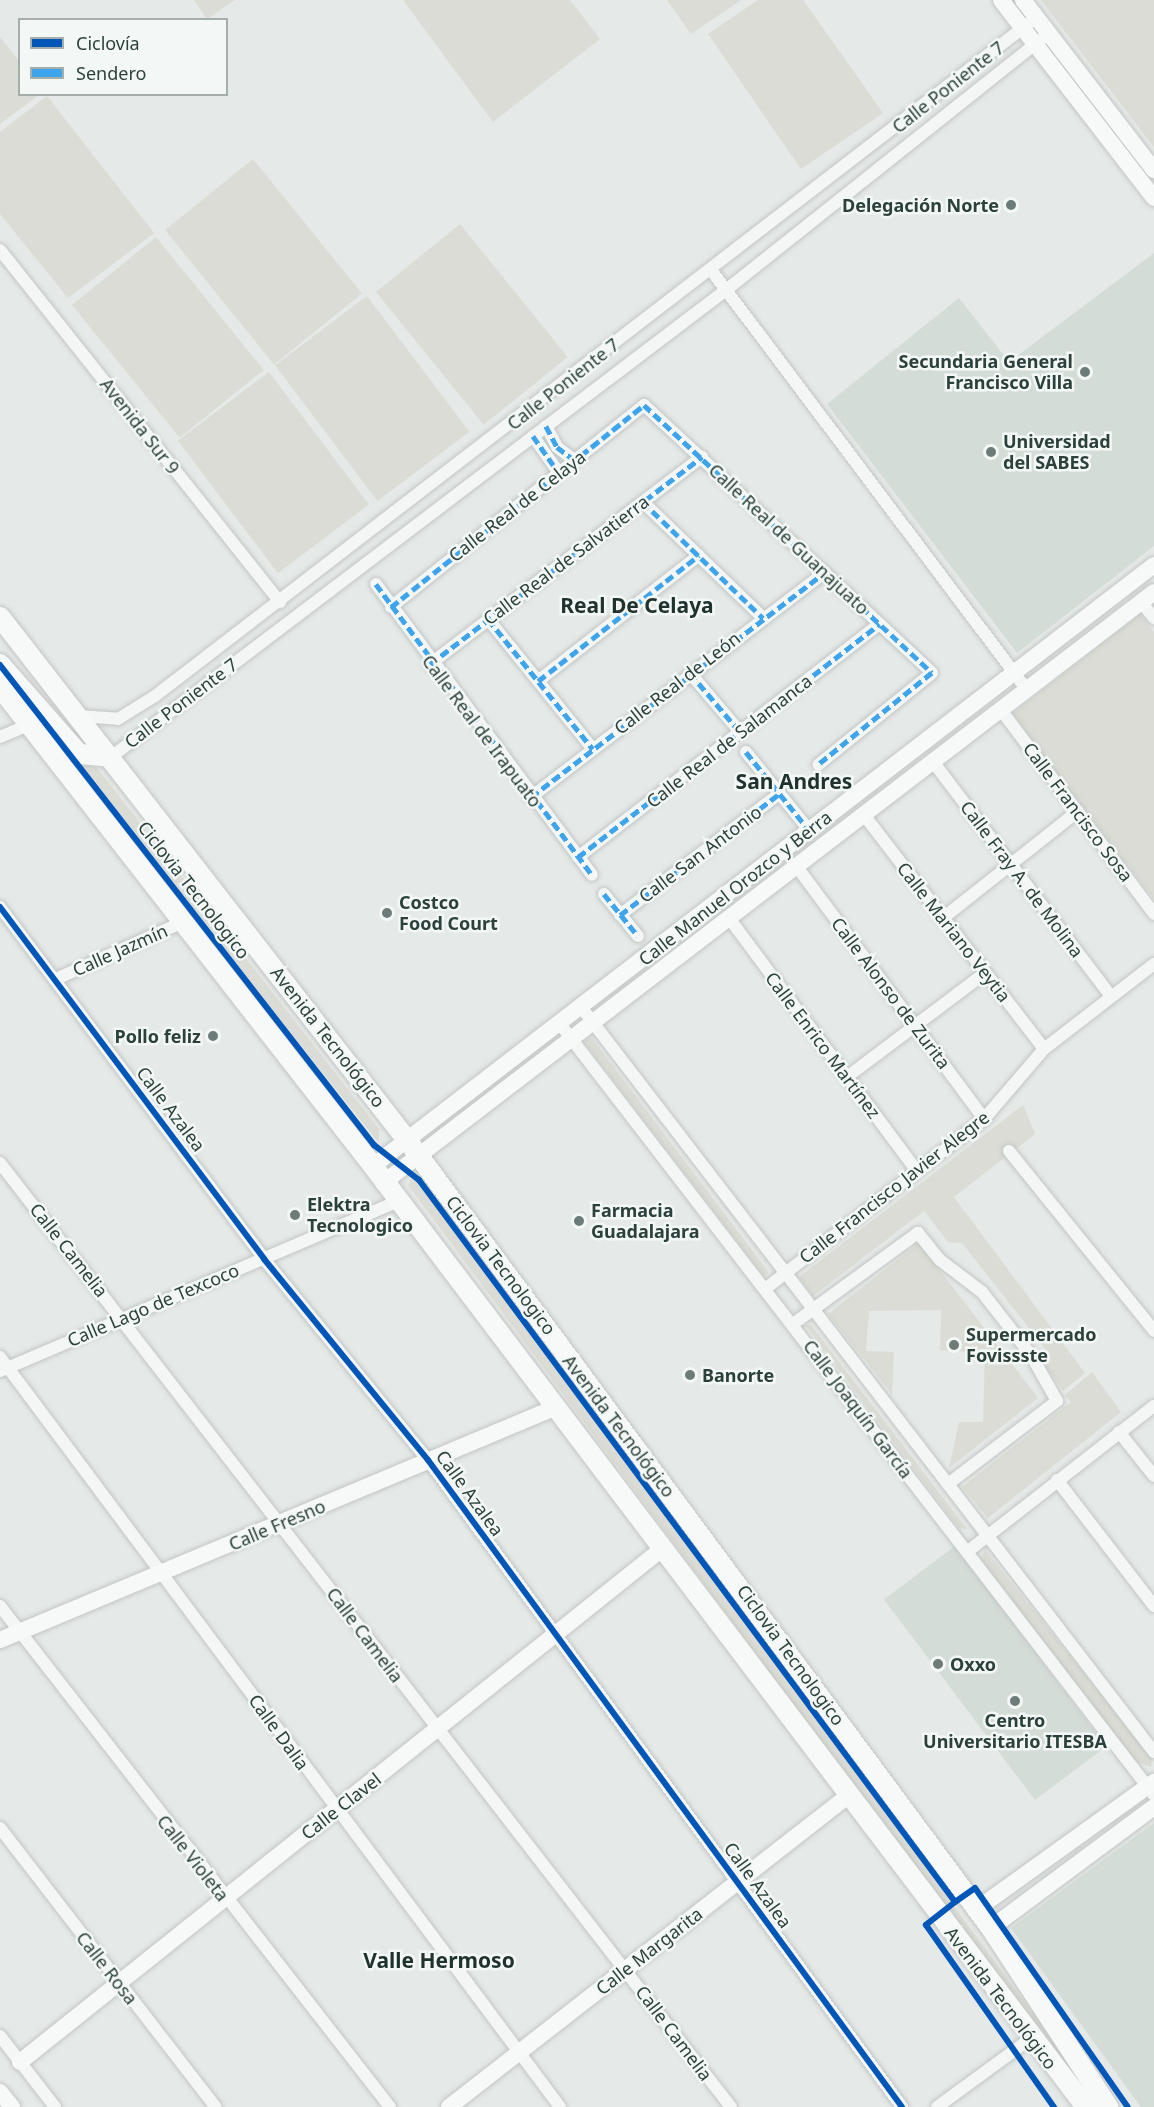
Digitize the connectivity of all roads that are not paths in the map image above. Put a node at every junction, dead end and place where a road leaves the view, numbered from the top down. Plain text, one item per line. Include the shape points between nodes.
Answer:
1 (1001, 0) edge
2 (1023, 0) edge
3 (1036, 17) junction
4 (1023, 29) junction
5 (1049, 33) junction
6 (1036, 44) junction
7 (1154, 170) edge
8 (1154, 198) edge
9 (0, 250) edge
10 (711, 270) junction
11 (726, 290) junction
12 (644, 405) joint
13 (546, 426) junction
14 (533, 435) junction
15 (702, 457) junction
16 (574, 460) junction
17 (559, 473) junction
18 (643, 502) junction
19 (699, 555) junction
20 (1154, 565) edge
21 (825, 572) junction
22 (376, 584) dead end
23 (1148, 597) edge
24 (280, 602) junction
25 (390, 607) junction
26 (0, 617) edge
27 (763, 618) junction
28 (1154, 618) edge
29 (488, 619) junction
30 (880, 624) junction
31 (0, 664) edge
32 (430, 664) junction
33 (1014, 671) junction
34 (690, 673) junction
35 (538, 681) junction
36 (0, 687) edge
37 (1027, 690) junction
38 (1001, 710) junction
39 (78, 716) junction
40 (30, 724) junction
41 (740, 732) junction
42 (0, 737) edge
43 (592, 749) junction
44 (746, 752) dead end
45 (111, 757) junction
46 (934, 763) junction
47 (818, 765) dead end
48 (780, 793) junction
49 (531, 796) junction
50 (1078, 811) junction
51 (864, 815) junction
52 (809, 830) junction
53 (578, 857) junction
54 (1011, 864) junction
55 (797, 867) junction
56 (592, 875) dead end
57 (603, 894) dead end
58 (0, 907) edge
59 (1154, 914) edge
60 (620, 915) junction
61 (729, 918) junction
62 (943, 918) junction
63 (185, 921) junction
64 (638, 936) dead end
65 (1154, 964) edge
66 (985, 973) junction
67 (56, 979) junction
68 (1110, 995) junction
69 (581, 1007) junction
70 (560, 1024) junction
71 (595, 1025) junction
72 (915, 1026) junction
73 (574, 1040) junction
74 (1044, 1049) junction
75 (847, 1077) junction
76 (984, 1119) junction
77 (407, 1140) junction
78 (1009, 1151) dead end
79 (419, 1156) junction
80 (0, 1163) edge
81 (917, 1171) junction
82 (378, 1174) junction
83 (398, 1201) junction
84 (264, 1259) junction
85 (785, 1273) junction
86 (765, 1289) junction
87 (812, 1308) junction
88 (123, 1317) junction
89 (793, 1324) junction
90 (1154, 1331) edge
91 (0, 1357) edge
92 (4, 1369) edge
93 (1154, 1406) edge
94 (554, 1408) junction
95 (1119, 1432) junction
96 (428, 1460) junction
97 (1154, 1476) edge
98 (1057, 1480) junction
99 (948, 1484) junction
100 (281, 1525) junction
101 (987, 1536) junction
102 (662, 1549) junction
103 (967, 1552) junction
104 (162, 1572) junction
105 (0, 1606) edge
106 (1154, 1606) edge
107 (20, 1632) junction
108 (556, 1634) junction
109 (0, 1640) edge
110 (437, 1730) junction
111 (1154, 1752) edge
112 (1152, 1788) edge
113 (849, 1795) junction
114 (1154, 1807) edge
115 (336, 1810) junction
116 (0, 1828) edge
117 (1089, 1828) junction
118 (1101, 1846) junction
119 (737, 1882) junction
120 (225, 1898) junction
121 (977, 1909) junction
122 (991, 1928) junction
123 (626, 1970) junction
124 (119, 1983) junction
125 (0, 2036) edge
126 (1030, 2039) junction
127 (518, 2053) junction
128 (20, 2062) junction
129 (0, 2092) edge
130 (12, 2107) edge
131 (55, 2107) edge
132 (216, 2107) edge
133 (390, 2107) edge
134 (449, 2107) edge
135 (560, 2107) edge
136 (731, 2107) edge
137 (902, 2107) edge
138 (937, 2107) edge
139 (1086, 2107) edge
140 (1108, 2107) edge

1 - 4 street
2 - 3 street
3 - 4 street, Calle Poniente 7
3 - 5 street
4 - 6 street
4 - 10 street, Calle Poniente 7
5 - 6 street, Calle Poniente 7
5 - 7 street
6 - 8 street
6 - 11 street, Calle Poniente 7
9 - 24 street, Avenida Sur 9
10 - 11 street
10 - 24 street, Calle Poniente 7
11 - 13 street, Calle Poniente 7
11 - 33 street
12 - 15 street, Calle Real de Guanajuato
12 - 16 street, Calle Real de Celaya
13 - 14 street, Calle Poniente 7
13 - 16 street via 557,447
14 - 17 street
14 - 45 street, Calle Poniente 7
15 - 18 street, Calle Real de Salvatierra
15 - 21 street, Calle Real de Guanajuato
16 - 17 street, Calle Real de Celaya
17 - 25 street, Calle Real de Celaya
18 - 19 street
18 - 29 street, Calle Real de Salvatierra
19 - 27 street
19 - 35 street
20 - 33 street, Calle Manuel Orozco y Berra
21 - 27 street, Calle Real de León
21 - 30 street, Calle Real de Guanajuato
22 - 25 street, Calle Real de Irapuato
23 - 28 street
23 - 37 street, Calle Manuel Orozco y Berra
24 - 39 street, Calle Poniente 7 via 118,719
25 - 32 street, Calle Real de Irapuato
26 - 39 main road, Avenida Tecnológico
27 - 34 street, Calle Real de León
29 - 32 street, Calle Real de Salvatierra
29 - 35 street
30 - 41 street, Calle Real de Salamanca
30 - 47 street, Calle Real de Guanajuato via 932,673
31 - 45 main road via 79,754
32 - 49 street, Calle Real de Irapuato
33 - 37 street
33 - 52 street, Calle Manuel Orozco y Berra
34 - 41 street
34 - 43 street, Calle Real de León
35 - 43 street
36 - 40 main road, Avenida Tecnológico
37 - 38 street, Calle Manuel Orozco y Berra
38 - 46 street, Calle Manuel Orozco y Berra
38 - 50 street, Calle Francisco Sosa
39 - 45 main road, Avenida Tecnológico
40 - 42 street
40 - 63 main road, Avenida Tecnológico
41 - 53 street, Calle Real de Salamanca
43 - 49 street, Calle Real de León
44 - 48 street
45 - 77 main road, Avenida Tecnológico
46 - 51 street, Calle Manuel Orozco y Berra
46 - 54 street, Calle Fray A. de Molina
48 - 52 street
48 - 60 street, Calle San Antonio
49 - 53 street, Calle Real de Irapuato
50 - 54 street
50 - 59 street, Calle Francisco Sosa
51 - 55 street, Calle Manuel Orozco y Berra
51 - 62 street, Calle Mariano Veytia
52 - 69 street, Calle Manuel Orozco y Berra
53 - 56 street, Calle Real de Irapuato
54 - 62 street
54 - 68 street, Calle Fray A. de Molina
55 - 61 street, Calle Manuel Orozco y Berra
55 - 72 street, Calle Alonso de Zurita
57 - 60 street
58 - 67 street, Calle Azalea
60 - 64 street
61 - 71 street, Calle Manuel Orozco y Berra
61 - 75 street, Calle Enrico Martínez
62 - 66 street, Calle Mariano Veytia
63 - 67 street, Calle Jazmín
63 - 82 main road, Avenida Tecnológico
65 - 68 street, Calle Francisco Javier Alegre
66 - 72 street
66 - 74 street, Calle Mariano Veytia
67 - 84 street, Calle Azalea
68 - 74 street, Calle Francisco Javier Alegre
69 - 70 street, Calle Manuel Orozco y Berra
69 - 71 street, Calle Joaquín García
70 - 73 street, Calle Joaquín García
70 - 77 street, Calle Manuel Orozco y Berra
71 - 73 street, Calle Manuel Orozco y Berra
71 - 85 street, Calle Joaquín García
72 - 75 street
72 - 76 street, Calle Alonso de Zurita
73 - 79 street, Calle Manuel Orozco y Berra
73 - 86 street, Calle Joaquín García
74 - 76 street, Calle Francisco Javier Alegre
75 - 81 street, Calle Enrico Martínez
76 - 81 street, Calle Francisco Javier Alegre
77 - 79 main road, Avenida Tecnológico
77 - 82 street, Calle Manuel Orozco y Berra
78 - 90 street
79 - 82 street, Calle Manuel Orozco y Berra
79 - 121 main road, Avenida Tecnológico
80 - 88 street, Calle Camelia
81 - 85 street, Calle Francisco Javier Alegre
82 - 83 main road, Avenida Tecnológico
83 - 84 street, Calle Lago de Texcoco
83 - 94 main road, Avenida Tecnológico
84 - 88 street, Calle Lago de Texcoco
84 - 96 street, Calle Azalea
85 - 86 street, Calle Francisco Javier Alegre
85 - 87 street, Calle Joaquín García
86 - 89 street, Calle Joaquín García
87 - 89 street
87 - 99 street, Calle Joaquín García
87 - 99 street via 918,1233 940,1260 982,1292 1031,1355 1057,1401
88 - 92 street, Calle Lago de Texcoco
88 - 100 street, Calle Camelia
89 - 103 street, Calle Joaquín García
91 - 92 street, Calle Dalia
92 - 104 street, Calle Dalia
93 - 95 street
94 - 96 street, Calle Fresno
94 - 102 main road, Avenida Tecnológico
95 - 97 street
95 - 98 street
96 - 100 street, Calle Fresno
96 - 108 street, Calle Azalea
98 - 101 street
98 - 106 street
99 - 101 street, Calle Joaquín García
100 - 104 street, Calle Fresno
100 - 110 street, Calle Camelia
101 - 103 street
101 - 111 street, Calle Joaquín García
102 - 108 street, Calle Clavel
102 - 113 main road, Avenida Tecnológico
103 - 112 street, Calle Joaquín García
104 - 107 street, Calle Fresno
104 - 115 street, Calle Dalia
105 - 107 street, Calle Violeta
107 - 109 street, Calle Fresno
107 - 120 street, Calle Violeta
108 - 110 street, Calle Clavel
108 - 119 street, Calle Azalea
110 - 115 street, Calle Clavel
110 - 123 street, Calle Camelia
112 - 117 street
113 - 119 street, Calle Margarita
113 - 126 main road, Avenida Tecnológico
114 - 118 street
115 - 120 street, Calle Clavel
115 - 127 street, Calle Dalia
116 - 124 street, Calle Rosa
117 - 118 street
117 - 121 street
118 - 122 street
119 - 123 street, Calle Margarita
119 - 137 street, Calle Azalea
120 - 124 street, Calle Clavel
120 - 133 street, Calle Violeta
121 - 122 main road, Avenida Tecnológico
122 - 140 main road, Avenida Tecnológico
123 - 127 street, Calle Margarita
123 - 136 street, Calle Camelia
124 - 128 street, Calle Clavel
124 - 132 street, Calle Rosa
125 - 128 street
126 - 138 street
126 - 139 main road, Avenida Tecnológico
127 - 134 street, Calle Margarita
127 - 135 street, Calle Dalia
128 - 131 street
129 - 130 street

